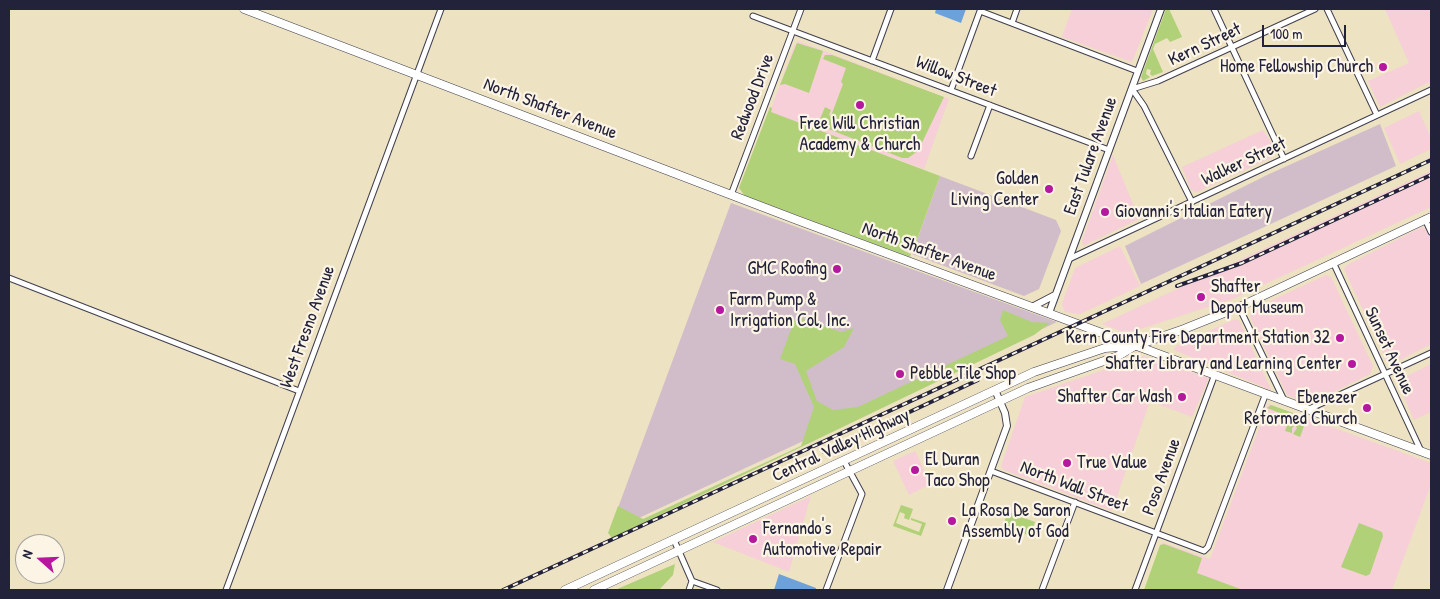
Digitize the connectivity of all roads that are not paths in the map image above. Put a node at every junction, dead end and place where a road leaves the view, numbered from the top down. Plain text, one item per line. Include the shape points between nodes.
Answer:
1 (244, 9) edge
2 (441, 9) edge
3 (801, 9) edge
4 (891, 9) edge
5 (1017, 9) edge
6 (1161, 9) edge
7 (1214, 9) edge
8 (1315, 9) edge
9 (1327, 9) edge
10 (753, 16) dead end
11 (1012, 23) junction
12 (793, 31) junction
13 (1232, 47) junction
14 (872, 61) junction
15 (1137, 71) junction
16 (416, 75) junction
17 (1132, 89) junction
18 (951, 90) junction
19 (1431, 90) edge
20 (990, 105) junction
21 (1377, 115) junction
22 (1109, 150) junction
23 (971, 156) dead end
24 (1284, 158) junction
25 (731, 195) junction
26 (1192, 202) junction
27 (1428, 218) edge
28 (1431, 232) edge
29 (1069, 259) junction
30 (1333, 262) junction
31 (9, 278) edge
32 (1055, 295) junction
33 (1239, 306) junction
34 (1032, 307) junction
35 (1049, 313) junction
36 (1135, 346) junction
37 (1431, 353) edge
38 (1215, 374) junction
39 (1385, 374) junction
40 (995, 390) junction
41 (299, 391) junction
42 (1266, 393) junction
43 (1284, 400) junction
44 (1000, 401) junction
45 (1309, 410) junction
46 (1421, 451) junction
47 (1431, 455) edge
48 (844, 461) junction
49 (991, 471) junction
50 (848, 472) junction
51 (1075, 502) junction
52 (1156, 533) junction
53 (674, 540) junction
54 (678, 551) junction
55 (692, 581) junction
56 (226, 590) edge
57 (565, 590) edge
58 (594, 590) edge
59 (689, 590) edge
60 (718, 590) edge
61 (826, 590) edge
62 (947, 590) edge
63 (1042, 590) edge
64 (1135, 590) edge

1 - 16 main road, North Shafter Avenue
2 - 16 street, West Fresno Avenue
3 - 12 street, Redwood Drive
4 - 14 street
5 - 11 street
6 - 15 street, East Tulare Avenue
7 - 13 street
8 - 13 street, Kern Street
9 - 21 street
10 - 12 street, Willow Street
11 - 15 street
11 - 18 street via 980,11
12 - 14 street, Willow Street
12 - 25 street, Redwood Drive
13 - 17 street, Kern Street via 1158,82
13 - 24 street
14 - 18 street, Willow Street
15 - 17 street, East Tulare Avenue
16 - 25 main road, North Shafter Avenue
16 - 41 street, West Fresno Avenue
17 - 22 street, East Tulare Avenue
17 - 26 street via 1144,106
18 - 20 street, Willow Street
19 - 21 street, Walker Street
20 - 22 street, Willow Street
20 - 23 street
21 - 24 street, Walker Street
22 - 29 street, East Tulare Avenue
24 - 26 street, Walker Street
25 - 34 main road, North Shafter Avenue
26 - 29 street, Walker Street
27 - 28 street
27 - 30 main road, Central Valley Highway
29 - 32 street, East Tulare Avenue
30 - 33 main road, Central Valley Highway
30 - 39 street, Sunset Avenue
31 - 41 street
32 - 34 street
32 - 35 street, East Tulare Avenue
33 - 36 main road, Central Valley Highway
33 - 43 street
34 - 35 main road, North Shafter Avenue
35 - 36 main road, North Shafter Avenue
36 - 38 main road, North Shafter Avenue
36 - 40 main road, Central Valley Highway via 1105,348 1050,366
36 - 44 main road, Central Valley Highway via 1118,356
37 - 39 street
38 - 42 main road, North Shafter Avenue
38 - 52 street, Poso Avenue
39 - 45 street
39 - 46 street, Sunset Avenue
40 - 44 street
40 - 48 main road, Central Valley Highway
41 - 56 street, West Fresno Avenue
42 - 43 main road, North Shafter Avenue
42 - 52 street, North Wall Street via 1208,547 1204,551
43 - 45 main road, North Shafter Avenue
44 - 49 street via 1007,426
44 - 50 main road, Central Valley Highway
45 - 46 main road, North Shafter Avenue
46 - 47 main road, North Shafter Avenue
48 - 50 street
48 - 53 main road, Central Valley Highway
49 - 51 street, North Wall Street
49 - 62 street
50 - 54 main road, Central Valley Highway
50 - 61 street via 862,494
51 - 52 street, North Wall Street
51 - 63 street
52 - 64 street, Poso Avenue
53 - 54 street
53 - 57 main road, Central Valley Highway
54 - 55 street
54 - 58 main road, Central Valley Highway
55 - 59 street
55 - 60 street

